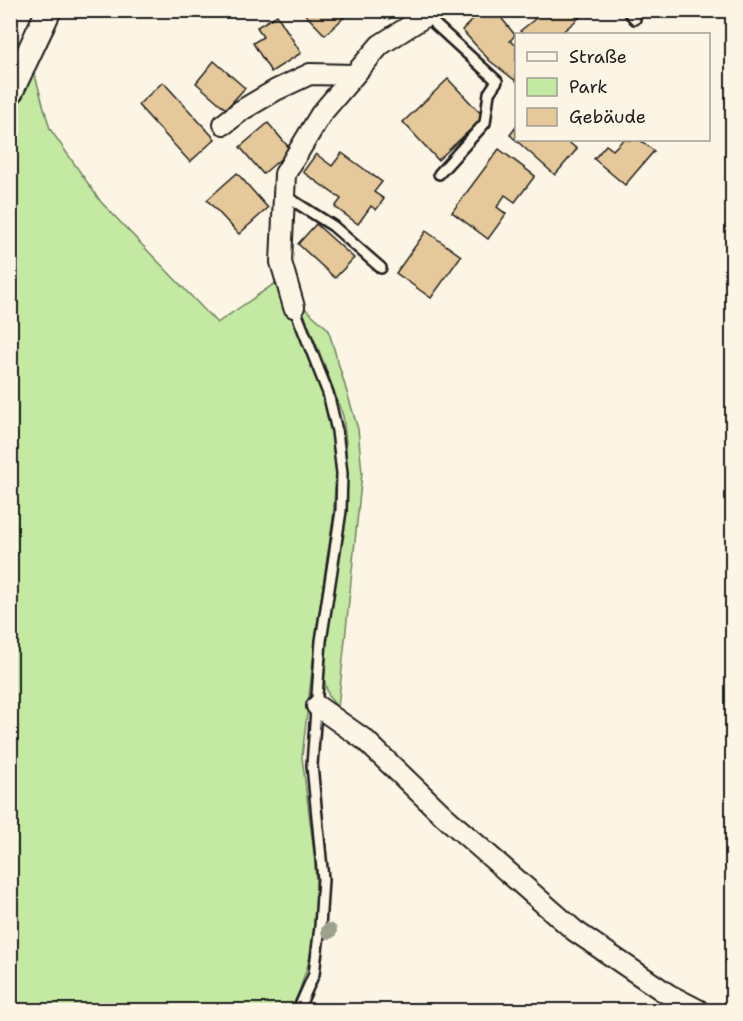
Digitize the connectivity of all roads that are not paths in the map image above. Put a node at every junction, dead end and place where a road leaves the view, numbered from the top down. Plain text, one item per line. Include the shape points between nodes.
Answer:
1 (49, 10) edge
2 (627, 10) edge
3 (431, 13) edge
4 (635, 19) dead end
5 (354, 75) junction
6 (10, 93) edge
7 (224, 124) dead end
8 (439, 174) dead end
9 (284, 195) junction
10 (381, 268) dead end
11 (294, 307) joint
12 (317, 706) junction
13 (298, 1011) edge
14 (698, 1011) edge

1 - 6 street
2 - 4 lane
3 - 5 street via 380,45
3 - 8 lane via 497,81 489,93 485,123
5 - 7 street via 310,74 276,90
5 - 9 street via 321,114 285,174
9 - 10 lane via 333,226
9 - 11 street via 281,262
11 - 12 lane via 328,393 342,473 341,511 321,641
12 - 13 lane via 312,765 323,879 314,974
12 - 14 street via 365,740 444,816 575,931

